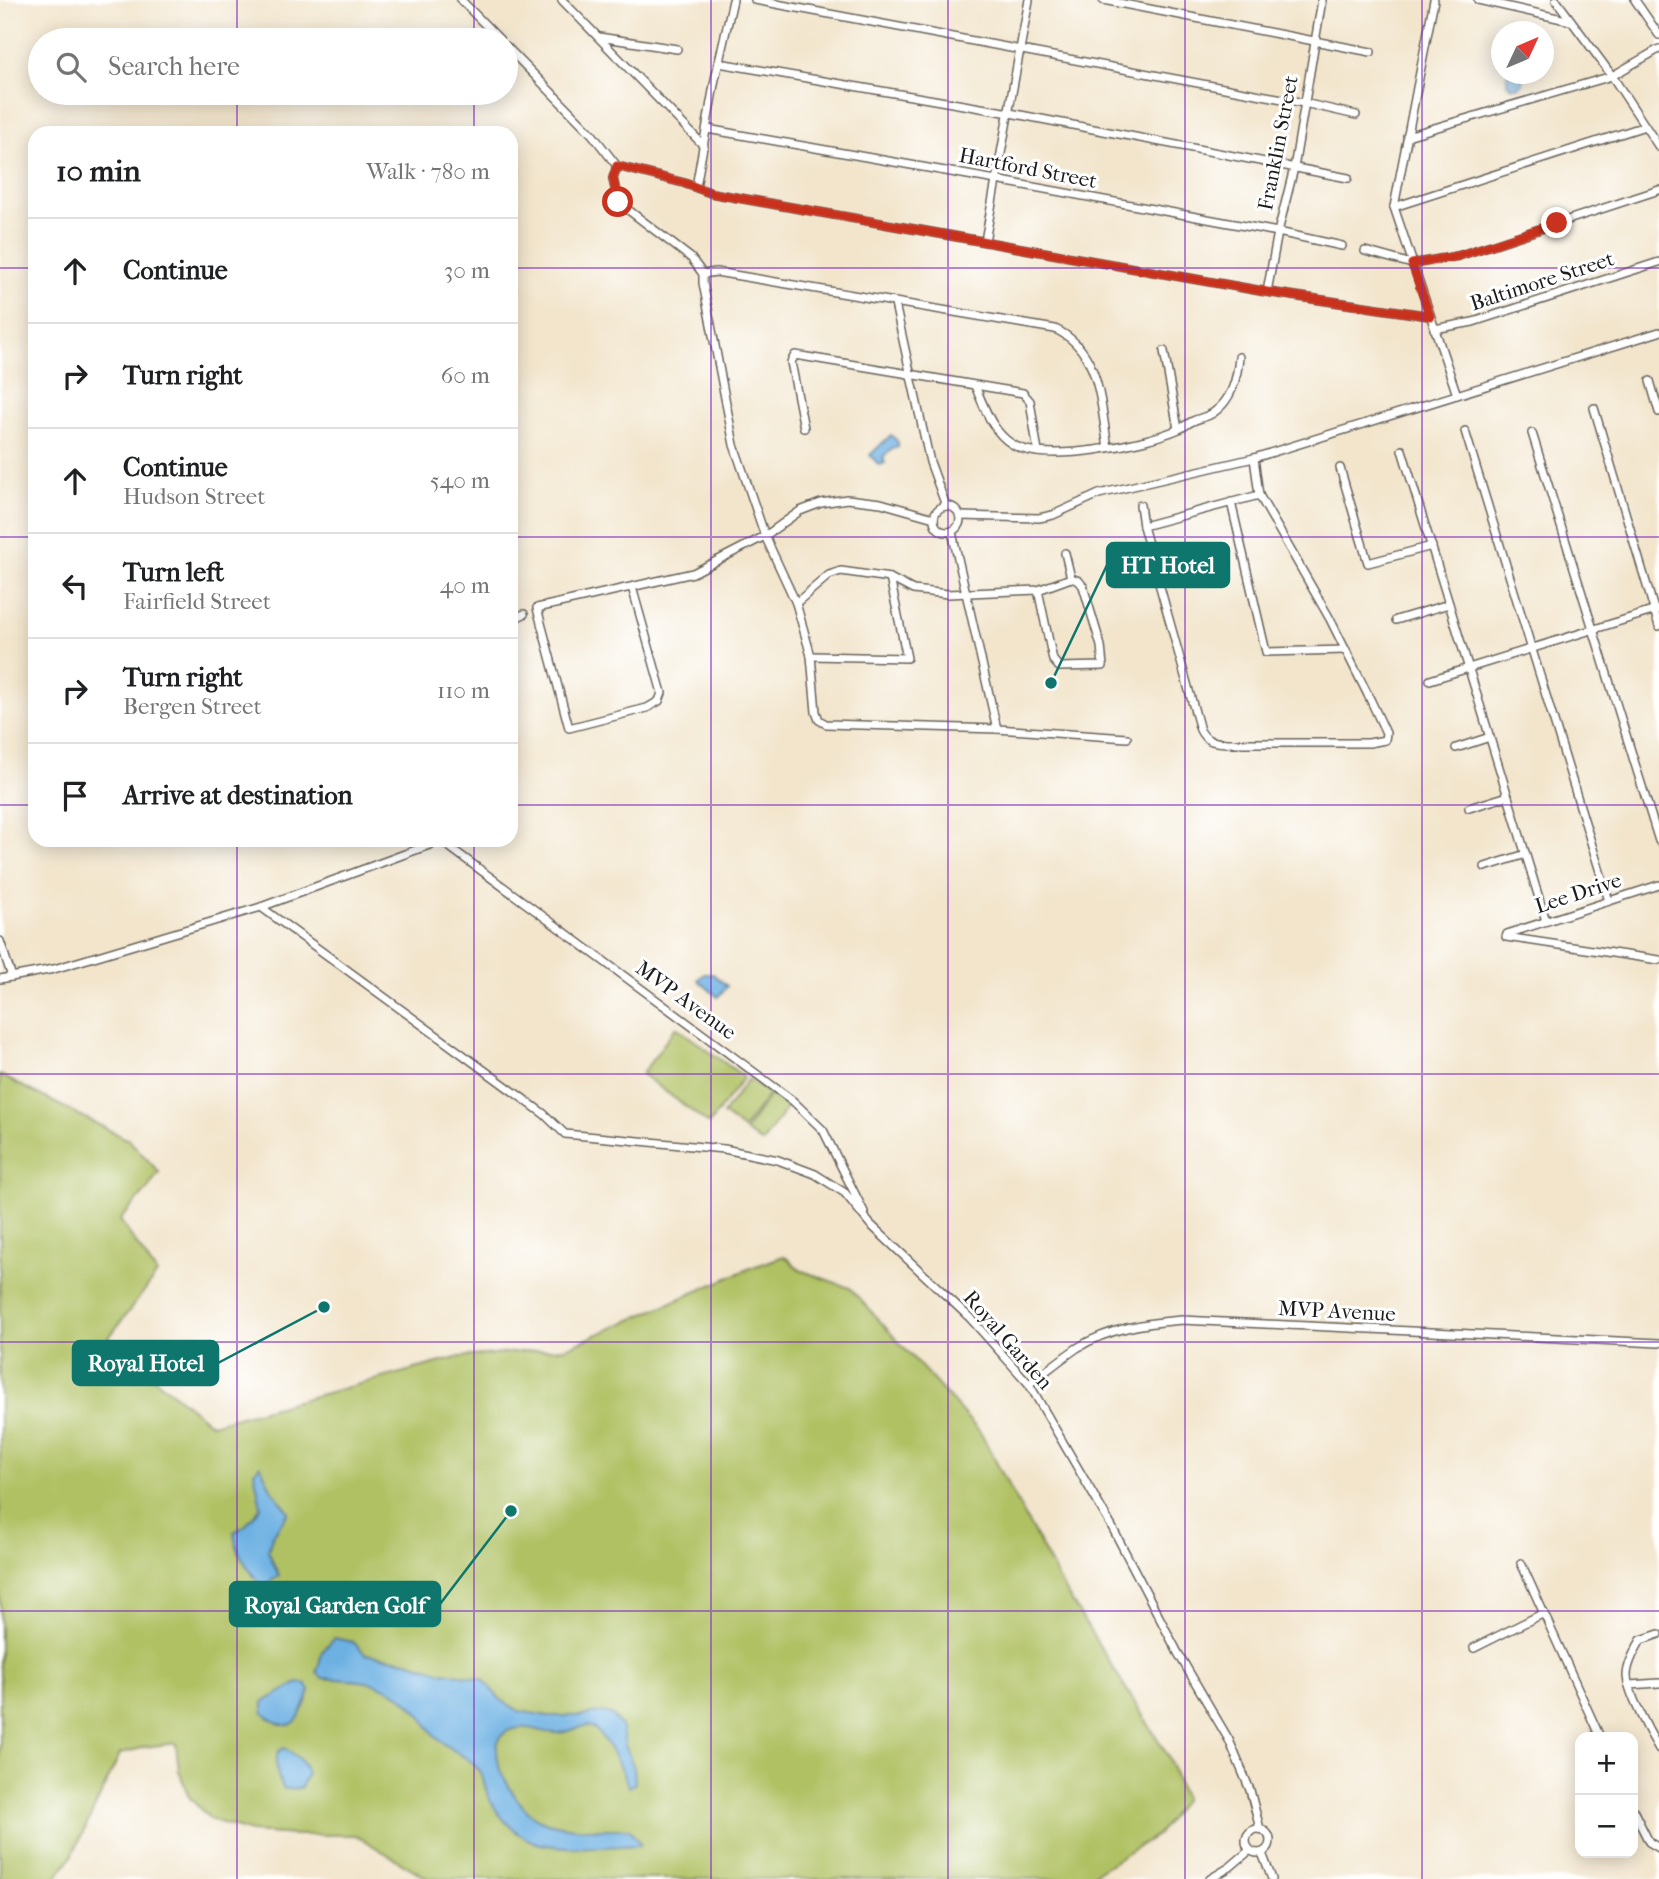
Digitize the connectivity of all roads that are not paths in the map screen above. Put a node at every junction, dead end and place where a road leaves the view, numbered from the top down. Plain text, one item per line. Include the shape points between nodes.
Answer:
1 (461, 0) edge
2 (562, 0) edge
3 (733, 0) edge
4 (755, 0) edge
5 (1029, 0) edge
6 (1102, 0) edge
7 (1322, 0) edge
8 (1434, 0) edge
9 (1478, 0) edge
10 (1528, 0) edge
11 (1556, 0) edge
12 (1635, 0) edge
13 (1500, 3) edge
14 (1531, 12) junction
15 (1571, 21) junction
16 (488, 28) edge
17 (1659, 34) edge
18 (598, 37) junction
19 (1315, 40) junction
20 (677, 49) dead end
21 (1022, 49) junction
22 (1659, 49) edge
23 (1371, 52) dead end
24 (518, 58) edge
25 (719, 63) junction
26 (1612, 76) junction
27 (1304, 103) junction
28 (1010, 113) junction
29 (1356, 115) dead end
30 (1645, 126) junction
31 (707, 129) junction
32 (1407, 136) junction
33 (704, 146) junction
34 (1659, 147) edge
35 (617, 166) junction
36 (1294, 168) junction
37 (1348, 178) dead end
38 (996, 180) junction
39 (696, 187) junction
40 (1659, 190) edge
41 (1394, 206) junction
42 (1278, 232) junction
43 (985, 241) junction
44 (1342, 246) dead end
45 (1365, 251) dead end
46 (1659, 262) edge
47 (1412, 264) junction
48 (703, 274) junction
49 (1267, 292) junction
50 (895, 304) junction
51 (1430, 316) junction
52 (1434, 329) junction
53 (1659, 332) edge
54 (1164, 351) dead end
55 (1238, 357) dead end
56 (912, 374) junction
57 (1650, 382) dead end
58 (975, 386) junction
59 (1458, 395) junction
60 (1594, 408) dead end
61 (1659, 412) edge
62 (804, 428) dead end
63 (1178, 429) junction
64 (1465, 431) dead end
65 (1532, 433) dead end
66 (1108, 447) junction
67 (1402, 450) dead end
68 (1038, 452) junction
69 (1254, 458) junction
70 (1340, 468) dead end
71 (1259, 495) junction
72 (1231, 502) junction
73 (1140, 505) dead end
74 (946, 506) junction
75 (960, 516) junction
76 (934, 518) junction
77 (1143, 526) junction
78 (952, 531) junction
79 (765, 536) junction
80 (1432, 546) junction
81 (1065, 553) dead end
82 (890, 578) junction
83 (1071, 578) junction
84 (632, 587) junction
85 (1038, 590) junction
86 (964, 592) junction
87 (796, 603) junction
88 (1449, 604) junction
89 (1657, 610) edge
90 (524, 614) dead end
91 (518, 617) edge
92 (1396, 620) dead end
93 (1659, 626) edge
94 (1593, 628) junction
95 (1531, 647) junction
96 (1346, 650) junction
97 (810, 656) junction
98 (1468, 666) junction
99 (1430, 680) dead end
100 (996, 729) junction
101 (1490, 737) junction
102 (1127, 738) dead end
103 (1456, 748) dead end
104 (1508, 796) junction
105 (1469, 808) dead end
106 (1659, 841) edge
107 (421, 847) edge
108 (449, 847) edge
109 (1526, 854) junction
110 (1485, 867) dead end
111 (1659, 885) edge
112 (1609, 901) junction
113 (261, 907) junction
114 (1546, 921) junction
115 (0, 941) edge
116 (1659, 960) edge
117 (12, 977) junction
118 (0, 979) edge
119 (870, 1224) junction
120 (1659, 1343) edge
121 (1029, 1384) junction
122 (1521, 1563) dead end
123 (1544, 1613) junction
124 (1659, 1634) edge
125 (1474, 1648) dead end
126 (1659, 1683) edge
127 (1629, 1685) junction
128 (1598, 1732) edge
129 (1659, 1749) edge
130 (1638, 1820) edge
131 (1260, 1829) junction
132 (1659, 1849) edge
133 (1250, 1850) junction
134 (1262, 1853) junction
135 (1210, 1879) edge
136 (1272, 1879) edge

1 - 16 street
2 - 18 street
3 - 25 street
4 - 21 street
5 - 21 street
6 - 19 street
7 - 19 street, Franklin Street
8 - 32 street
9 - 13 street
10 - 14 street
11 - 15 street
12 - 17 street
13 - 14 street
14 - 15 street
15 - 26 street
18 - 20 street
18 - 33 street
19 - 23 street
19 - 27 street, Franklin Street
21 - 27 street
21 - 28 street
22 - 26 street
24 - 35 street
25 - 28 street
25 - 31 street
26 - 30 street
26 - 32 street
27 - 29 street
27 - 36 street, Franklin Street
28 - 36 street
28 - 38 street
30 - 34 street
30 - 41 street
31 - 33 street
31 - 38 street, Hartford Street
32 - 41 street
33 - 39 street
35 - 39 street
35 - 48 street via 613,178 618,202 691,258
36 - 37 street
36 - 42 street, Franklin Street
38 - 42 street, Hartford Street
38 - 43 street
39 - 43 street
40 - 47 street via 1458,256
41 - 47 street
42 - 44 street, Hartford Street
42 - 49 street, Franklin Street
43 - 49 street
45 - 47 street
46 - 52 street, Baltimore Street via 1473,322
47 - 51 street
48 - 50 street via 716,272
48 - 79 street via 734,445
49 - 51 street
50 - 56 street
50 - 66 street via 1055,329 1072,338 1093,369
51 - 52 street
52 - 59 street
53 - 59 street
54 - 63 street
55 - 63 street via 1237,379 1225,401 1211,415
56 - 58 street
56 - 62 street via 794,355 791,362
56 - 74 street via 930,462
57 - 61 street
58 - 68 street via 989,417 1006,439
58 - 68 street via 1015,390 1027,396
59 - 69 street
60 - 89 street
63 - 66 street
64 - 95 street
65 - 94 street
66 - 68 street via 1073,454
67 - 80 street
69 - 71 street
69 - 75 street via 1099,494 1039,518
70 - 80 street via 1368,563
71 - 72 street
71 - 96 street
72 - 77 street
72 - 96 street via 1266,652
73 - 77 street
74 - 75 street
74 - 76 street via 939,508
75 - 78 street
76 - 78 street via 939,530
76 - 79 street via 848,499 800,511
77 - 96 street via 1200,730 1208,741 1385,740 1386,733
78 - 86 street
79 - 84 street via 693,573
79 - 87 street
80 - 88 street
81 - 83 street
82 - 86 street via 913,590
82 - 87 street via 834,572
82 - 97 street via 908,658
83 - 85 street
83 - 85 street via 1083,586 1106,666 1059,667 1053,660
84 - 84 street via 662,693 659,701 569,728 537,608
85 - 86 street
86 - 100 street
87 - 97 street
88 - 92 street
88 - 98 street
89 - 93 street
89 - 94 street
90 - 91 street
94 - 95 street
94 - 106 street
95 - 98 street
95 - 112 street
97 - 100 street via 816,712 826,724
98 - 99 street
98 - 101 street
100 - 102 street
101 - 103 street
101 - 104 street
104 - 105 street
104 - 109 street
107 - 113 street
108 - 119 street, MVP Avenue via 793,1101 822,1130
109 - 110 street
109 - 114 street
111 - 112 street, Lee Drive
112 - 114 street, Lee Drive
113 - 117 street via 54,969
113 - 119 street, Royal Garden via 565,1133 724,1149 778,1160 815,1174 845,1193
114 - 116 street, Lee Drive via 1507,935
115 - 117 street
117 - 118 street
119 - 121 street, Royal Garden via 970,1317
120 - 121 street, MVP Avenue via 1182,1320 1115,1331 1079,1347
121 - 131 street, Royal Garden via 1229,1740
122 - 123 street
123 - 125 street
123 - 128 street
124 - 127 street via 1641,1640 1628,1670
126 - 127 street
127 - 129 street
130 - 132 street via 1649,1842
131 - 133 street via 1248,1834 1245,1842
131 - 134 street via 1270,1838
133 - 134 street
133 - 135 street
134 - 136 street

